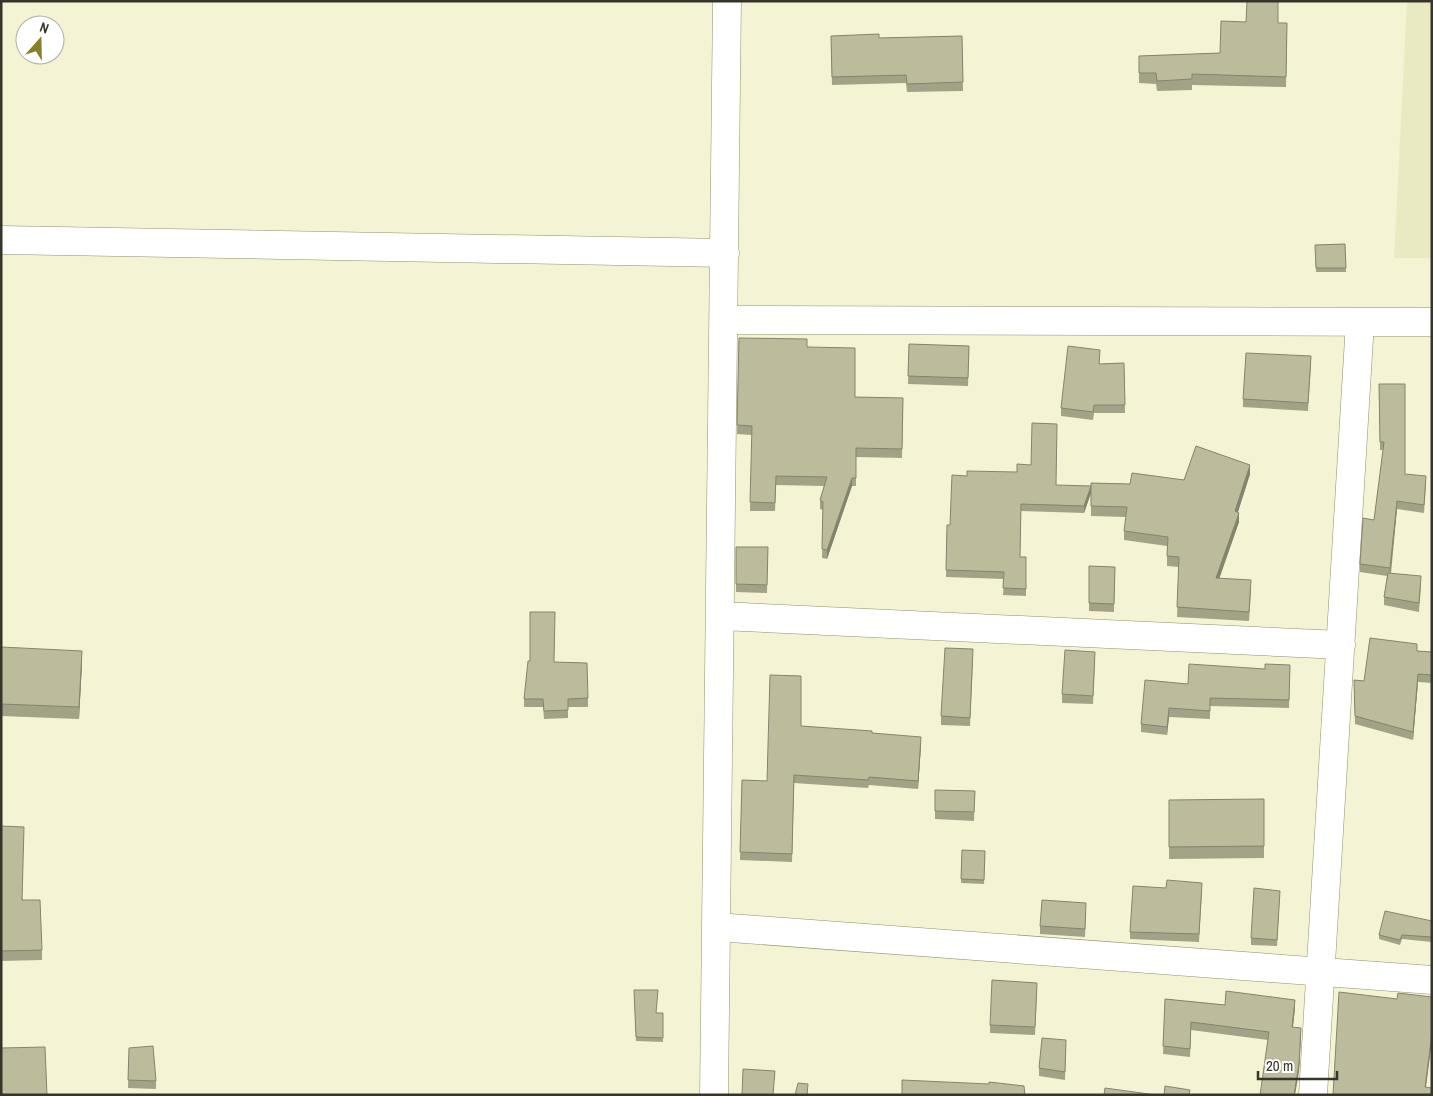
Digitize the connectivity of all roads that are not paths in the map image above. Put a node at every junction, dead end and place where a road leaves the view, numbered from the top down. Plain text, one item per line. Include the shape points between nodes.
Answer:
1 (727, 1) edge
2 (1, 240) edge
3 (725, 253) junction
4 (724, 320) junction
5 (1360, 322) junction
6 (1432, 322) edge
7 (721, 616) junction
8 (1340, 645) junction
9 (717, 927) junction
10 (1321, 972) junction
11 (1432, 980) edge
12 (714, 1095) edge
13 (1313, 1095) edge

1 - 3 street
2 - 3 street
3 - 4 street
4 - 5 street
4 - 7 street
5 - 6 street
5 - 8 street
7 - 8 street
7 - 9 street
8 - 10 street
9 - 10 street
9 - 12 street
10 - 11 street
10 - 13 street

